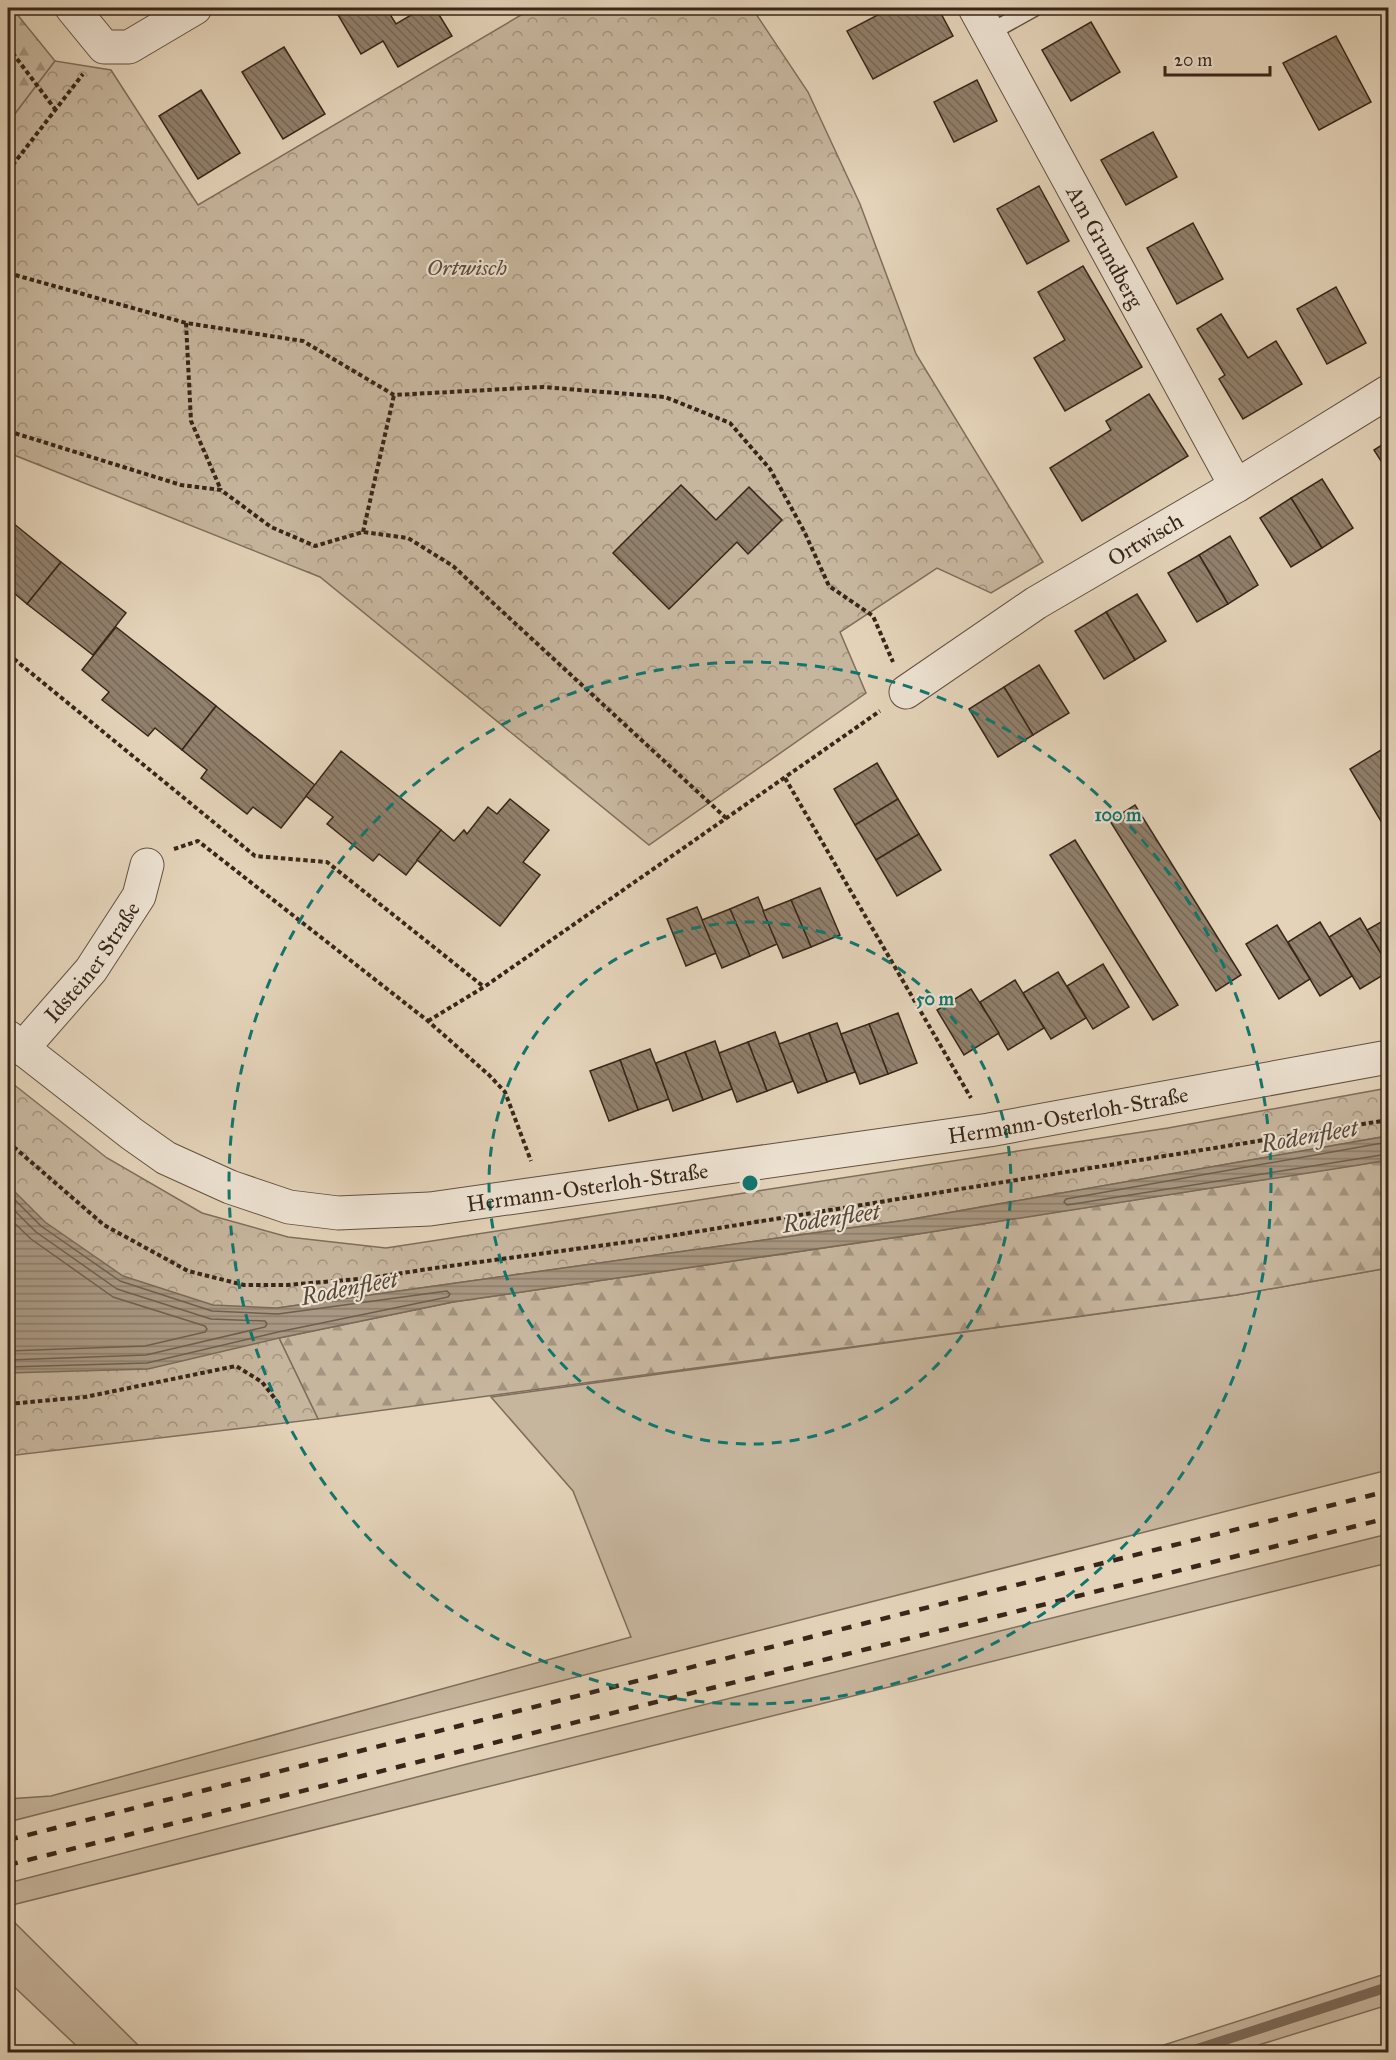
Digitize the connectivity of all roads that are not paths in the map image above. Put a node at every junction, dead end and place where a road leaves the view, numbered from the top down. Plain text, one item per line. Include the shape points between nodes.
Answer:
1 (72, 8) edge
2 (195, 8) edge
3 (1034, 8) edge
4 (982, 20) edge
5 (1389, 392) edge
6 (1236, 486) junction
7 (906, 692) road end
8 (147, 865) road end
9 (15, 1043) edge
10 (1389, 1057) edge

1 - 2 street via 104,47 129,47
3 - 4 lane
4 - 6 street, Am Grundberg
5 - 6 street, Ortwisch
6 - 7 street, Ortwisch via 1036,603
8 - 9 street, Idsteiner Straße via 139,896 91,970
9 - 10 street, Hermann-Osterloh-Straße via 166,1158 230,1187 289,1207 338,1214 430,1209 990,1130

